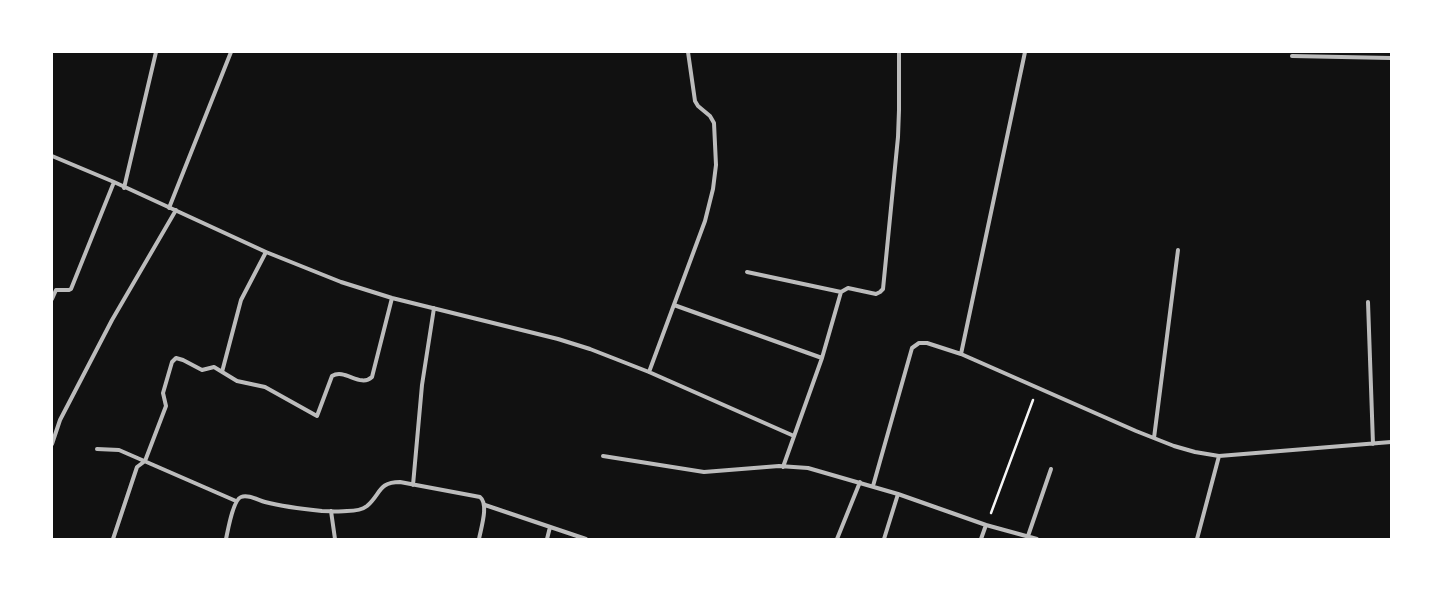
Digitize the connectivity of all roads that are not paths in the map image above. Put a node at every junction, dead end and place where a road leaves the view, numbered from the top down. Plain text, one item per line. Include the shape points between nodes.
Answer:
1 (156, 52) edge
2 (231, 52) edge
3 (688, 52) edge
4 (899, 52) edge
5 (1025, 52) edge
6 (1292, 56) dead end
7 (1391, 58) edge
8 (52, 156) edge
9 (114, 182) junction
10 (124, 188) junction
11 (169, 208) junction
12 (176, 210) junction
13 (1178, 250) dead end
14 (266, 252) junction
15 (747, 272) dead end
16 (841, 292) junction
17 (392, 298) junction
18 (52, 299) edge
19 (1368, 302) dead end
20 (674, 304) junction
21 (434, 308) junction
22 (961, 354) junction
23 (822, 358) junction
24 (222, 372) junction
25 (649, 372) junction
26 (794, 436) junction
27 (1154, 438) junction
28 (1391, 442) edge
29 (52, 444) edge
30 (1373, 444) junction
31 (97, 449) dead end
32 (603, 456) dead end
33 (1219, 456) junction
34 (145, 461) junction
35 (784, 467) junction
36 (1051, 469) dead end
37 (860, 482) junction
38 (413, 485) junction
39 (873, 486) junction
40 (898, 494) junction
41 (236, 501) junction
42 (485, 505) junction
43 (331, 511) junction
44 (986, 525) junction
45 (550, 528) junction
46 (1028, 536) junction
47 (113, 539) edge
48 (226, 539) edge
49 (335, 539) edge
50 (479, 539) edge
51 (547, 539) edge
52 (586, 539) edge
53 (837, 539) edge
54 (884, 539) edge
55 (981, 539) edge
56 (1036, 539) edge
57 (1197, 539) edge

1 - 10 street
2 - 11 street
3 - 20 street via 695,101 714,123 716,165 705,221
4 - 16 street via 898,137 883,289 876,294 848,288
5 - 22 street
6 - 7 street
8 - 9 street
9 - 10 street
9 - 18 street via 71,287 69,290 56,290
10 - 11 street
11 - 12 street
12 - 14 street
12 - 29 street via 112,320 60,420
13 - 27 street
14 - 17 street via 341,282
14 - 24 street via 240,300
15 - 16 street
16 - 23 street
17 - 21 street
17 - 24 street via 372,377 364,381 340,374 332,376 317,416 265,387 237,381
19 - 30 street
20 - 23 street
20 - 25 street
21 - 25 street via 558,339
21 - 38 street via 421,393
22 - 27 street
22 - 39 street via 927,343 919,343 912,348
23 - 26 street
24 - 34 street via 214,366 202,370 176,358 172,362 163,393 166,406
25 - 26 street
26 - 35 street
27 - 33 street via 1195,452
28 - 30 street
30 - 33 street
31 - 34 street via 119,450
32 - 35 street via 704,472
33 - 57 street
34 - 41 street
34 - 47 street via 137,467
35 - 37 street via 808,468
36 - 46 street
37 - 39 street
37 - 53 street
38 - 42 street via 480,496
38 - 43 street via 391,482 384,485 370,503 362,508 344,512
39 - 40 street
40 - 44 street
40 - 54 street
41 - 43 street via 247,496 280,506
41 - 48 street
42 - 45 street
42 - 50 street
43 - 49 street
44 - 46 street
44 - 55 street
45 - 51 street
45 - 52 street
46 - 56 street

